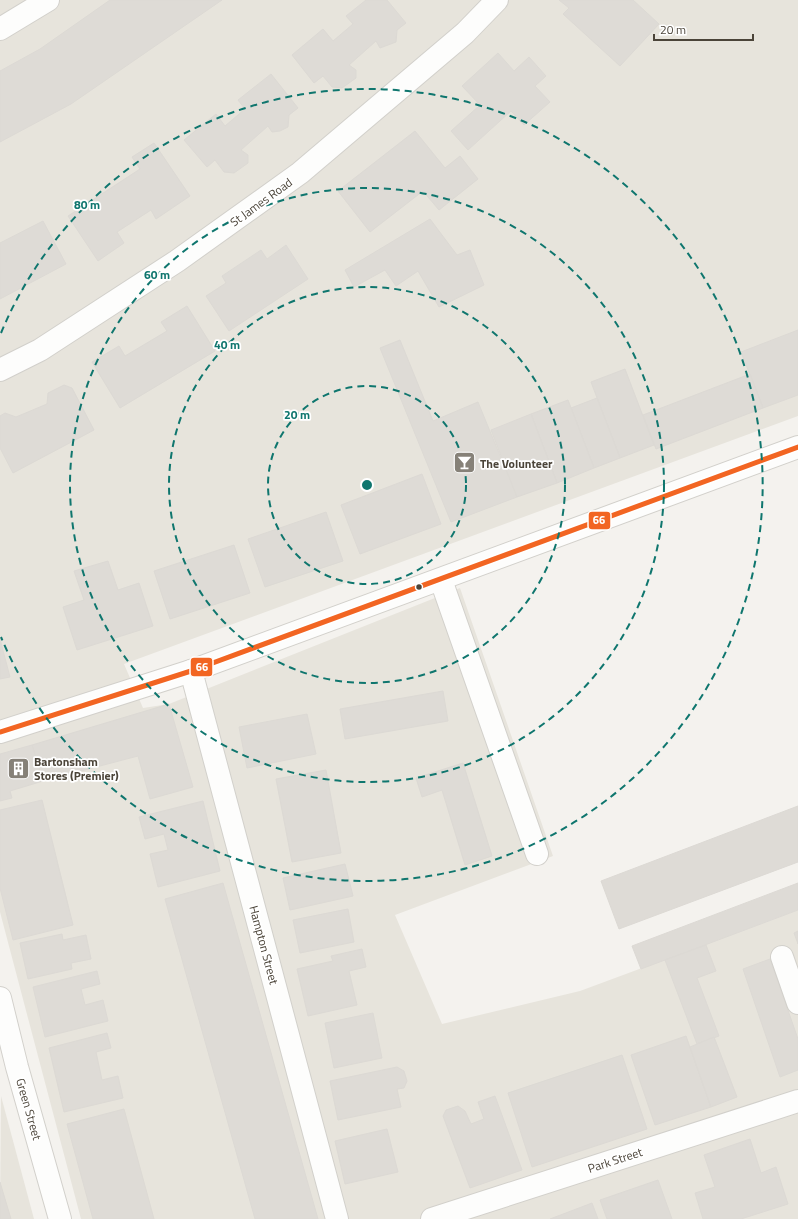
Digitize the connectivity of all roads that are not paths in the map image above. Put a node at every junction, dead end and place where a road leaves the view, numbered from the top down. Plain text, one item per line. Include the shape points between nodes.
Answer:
1 (48, 0) edge
2 (497, 0) edge
3 (0, 29) edge
4 (0, 370) edge
5 (798, 447) edge
6 (441, 580) junction
7 (191, 671) junction
8 (0, 732) edge
9 (537, 854) dead end
10 (782, 957) dead end
11 (0, 998) edge
12 (798, 1002) edge
13 (8, 1070) edge
14 (798, 1101) edge
15 (60, 1219) edge
16 (337, 1219) edge
17 (432, 1219) edge

1 - 3 street
2 - 4 street, St James Road via 465,33 300,173 178,261 40,350
5 - 6 street
6 - 7 street
6 - 9 street
7 - 8 street
7 - 16 street, Hampton Street
10 - 12 street
11 - 13 street, Green Street
13 - 15 street, Green Street
14 - 17 street, Park Street

